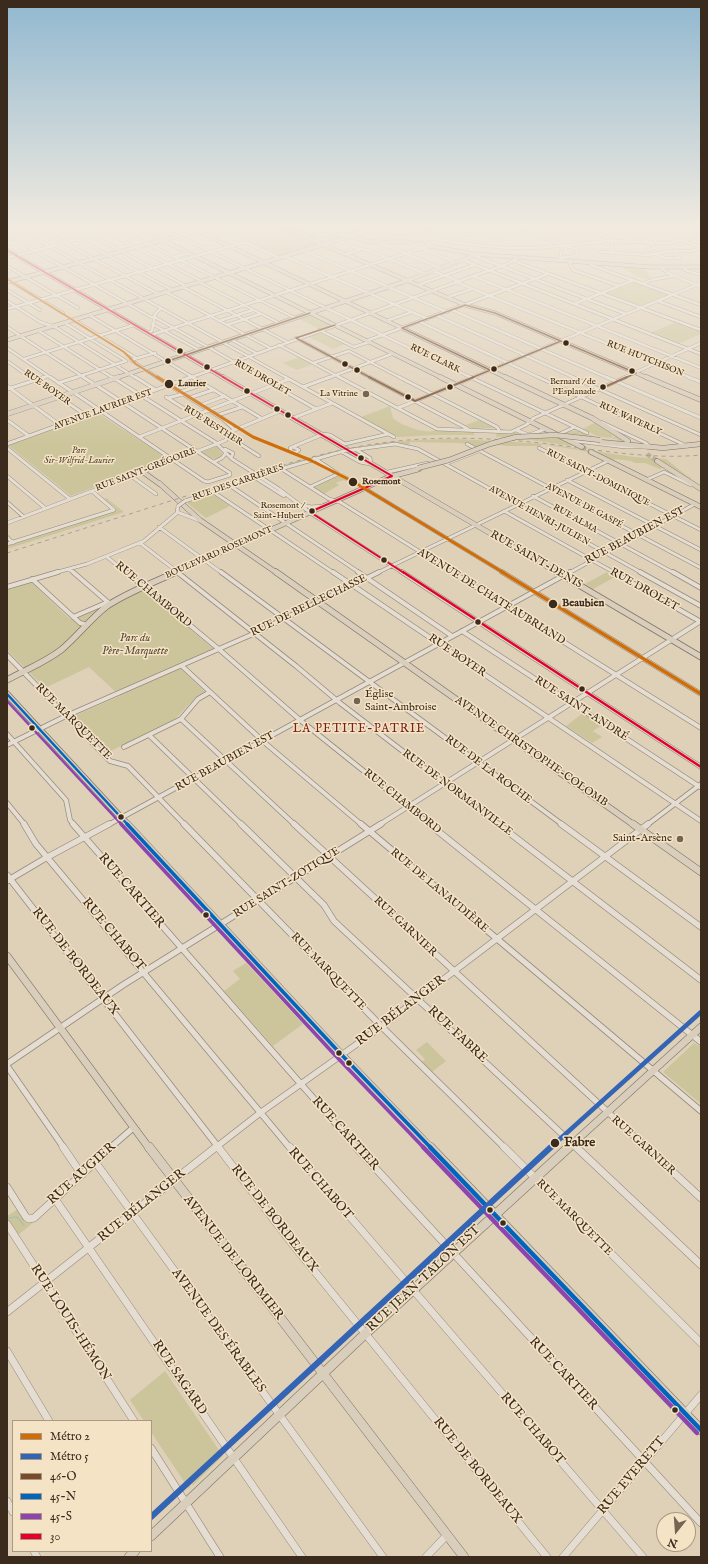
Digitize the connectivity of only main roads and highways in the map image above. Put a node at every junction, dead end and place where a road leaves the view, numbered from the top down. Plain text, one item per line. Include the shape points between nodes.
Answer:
1 (89, 298) edge
2 (145, 298) edge
3 (280, 298) edge
4 (341, 298) edge
5 (352, 298) edge
6 (450, 298) edge
7 (345, 300) junction
8 (108, 309) junction
9 (309, 312) junction
10 (294, 318) junction
11 (262, 328) junction
12 (244, 334) junction
13 (7, 340) edge
14 (222, 342) junction
15 (207, 347) junction
16 (184, 355) junction
17 (701, 400) edge
18 (7, 413) edge
19 (628, 441) dead end
20 (701, 444) edge
21 (582, 447) tunnel mouth
22 (591, 452) tunnel mouth
23 (657, 461) tunnel mouth
24 (143, 472) road end
25 (390, 474) junction
26 (700, 488) edge
27 (701, 507) edge
28 (237, 545) junction
29 (701, 657) edge
30 (7, 680) edge
31 (7, 694) edge
32 (701, 872) edge
33 (7, 956) edge
34 (701, 1026) edge
35 (494, 1215) junction
36 (323, 1374) junction
37 (701, 1430) edge
38 (152, 1535) edge
39 (464, 1557) edge

1 - 8 main road, RUE SAINT-DENIS
2 - 8 main road
3 - 9 main road
4 - 7 main road
5 - 7 main road
6 - 17 main road via 465,305 493,312
7 - 9 main road
7 - 19 main road via 600,422
8 - 13 main road
8 - 16 main road, RUE SAINT-DENIS
9 - 10 main road
9 - 21 main road
10 - 11 main road
10 - 11 main road
11 - 12 main road
12 - 14 main road
12 - 14 main road
14 - 15 main road
15 - 16 main road
15 - 16 main road
16 - 18 main road
16 - 25 main road, RUE SAINT-DENIS
20 - 25 main road, BOULEVARD ROSEMONT, bridge via 652,448 555,436 517,438 452,461
22 - 27 main road
23 - 26 main road
24 - 28 main road, AVENUE CHRISTOPHE-COLOMB via 204,522
25 - 28 main road, BOULEVARD ROSEMONT
25 - 29 main road, RUE SAINT-DENIS
28 - 30 main road, BOULEVARD ROSEMONT via 109,603 60,650
28 - 32 main road, AVENUE CHRISTOPHE-COLOMB
31 - 35 main road via 341,1055
33 - 36 main road, AVENUE DE LORIMIER via 133,1128
34 - 35 main road, RUE JEAN-TALON EST
35 - 36 main road, RUE JEAN-TALON EST
35 - 37 main road
36 - 38 main road, RUE JEAN-TALON EST
36 - 39 main road, AVENUE DE LORIMIER

